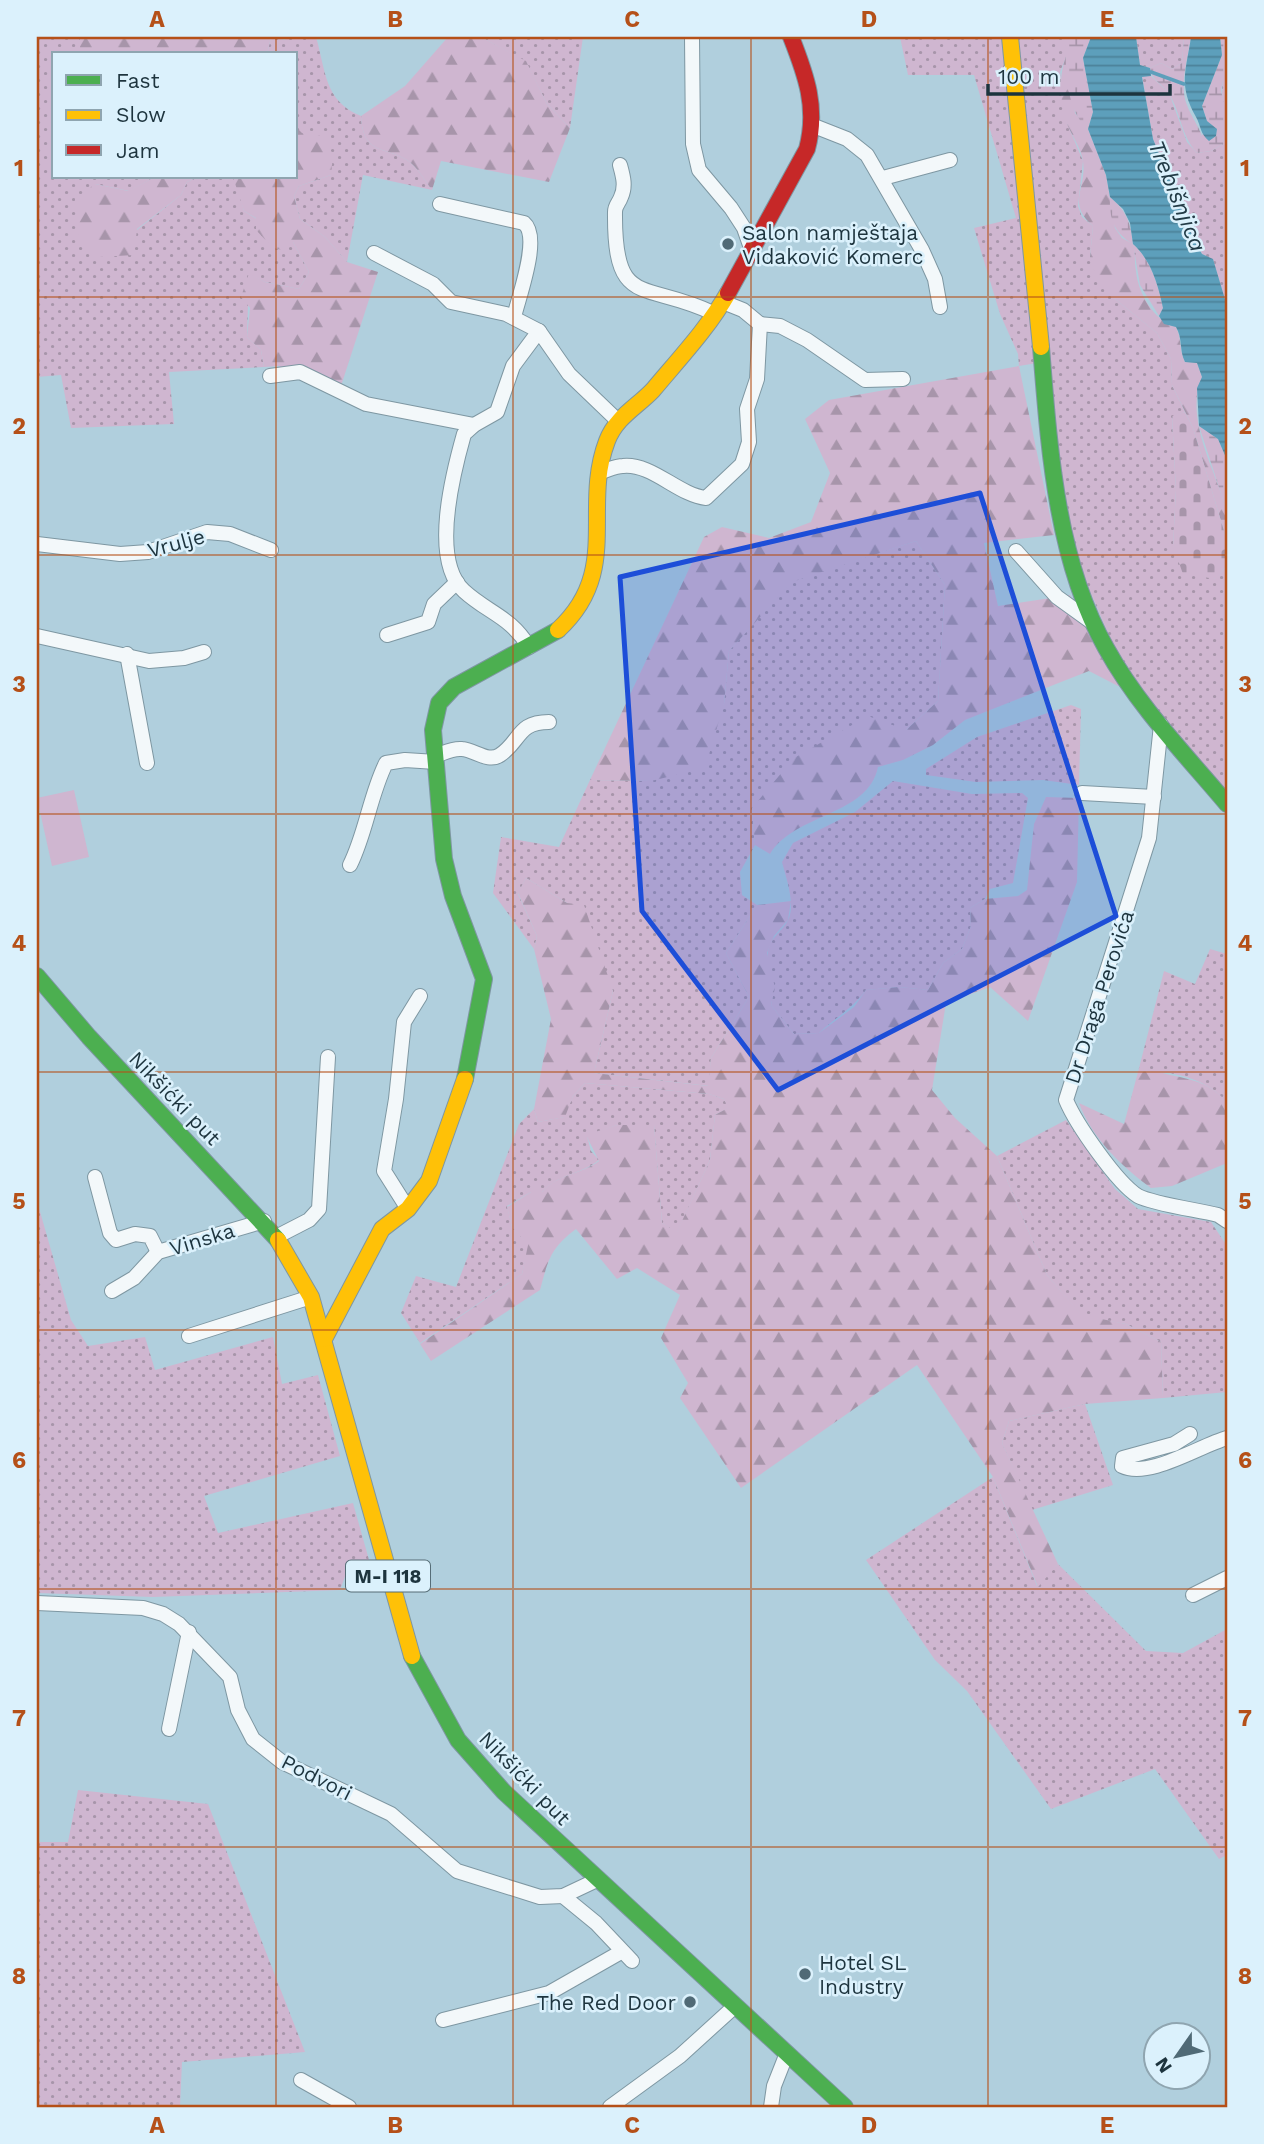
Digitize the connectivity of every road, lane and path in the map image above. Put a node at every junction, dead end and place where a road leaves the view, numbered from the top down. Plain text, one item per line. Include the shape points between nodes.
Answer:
1 (692, 37) edge
2 (792, 37) edge
3 (1010, 37) edge
4 (814, 126) junction
5 (950, 160) dead end
6 (620, 165) dead end
7 (883, 178) junction
8 (440, 204) dead end
9 (751, 248) junction
10 (374, 253) dead end
11 (940, 307) dead end
12 (718, 308) junction
13 (514, 317) junction
14 (760, 324) junction
15 (539, 331) junction
16 (270, 376) dead end
17 (903, 379) dead end
18 (618, 421) junction
19 (474, 425) junction
20 (601, 472) junction
21 (37, 544) edge
22 (271, 550) dead end
23 (1016, 551) dead end
24 (457, 582) junction
25 (1093, 623) junction
26 (387, 635) dead end
27 (37, 636) edge
28 (529, 647) junction
29 (204, 652) dead end
30 (127, 654) junction
31 (549, 722) dead end
32 (1161, 725) junction
33 (435, 759) junction
34 (147, 763) dead end
35 (1082, 793) dead end
36 (1154, 797) junction
37 (1227, 804) edge
38 (350, 865) dead end
39 (39, 985) edge
40 (420, 996) dead end
41 (328, 1057) dead end
42 (95, 1178) dead end
43 (408, 1209) junction
44 (264, 1221) junction
45 (1227, 1221) edge
46 (276, 1237) junction
47 (158, 1252) junction
48 (112, 1291) dead end
49 (311, 1297) junction
50 (189, 1336) dead end
51 (324, 1339) junction
52 (1190, 1434) dead end
53 (1227, 1438) edge
54 (1227, 1578) edge
55 (1193, 1595) dead end
56 (37, 1603) edge
57 (189, 1632) junction
58 (169, 1729) dead end
59 (598, 1880) junction
60 (563, 1896) junction
61 (734, 2007) junction
62 (443, 2020) dead end
63 (787, 2053) junction
64 (301, 2080) dead end
65 (349, 2107) edge
66 (610, 2107) edge
67 (771, 2107) edge
68 (845, 2107) edge

1 - 9 street via 693,144 699,170 731,208
2 - 4 street via 809,84
3 - 25 street via 1059,496
4 - 7 street via 847,139 867,155
4 - 9 street via 807,149
5 - 7 street
6 - 12 street via 624,184 614,208 620,272 646,292
7 - 11 street via 935,279
8 - 13 street via 529,227 533,240
9 - 12 street
10 - 13 street via 433,284 451,302
12 - 14 street via 743,310
12 - 18 street via 651,392
13 - 15 street
14 - 17 street via 780,326 807,340 865,380
14 - 20 street via 757,379 747,409 749,442 742,464 730,479 706,498 625,465
15 - 18 street via 569,374
15 - 19 street via 513,366 497,412
16 - 19 street via 300,372 366,404
18 - 20 street via 607,441
19 - 24 street via 464,434 446,520 446,542
20 - 28 street via 595,566 589,590 578,611 558,630
21 - 22 street, Vrulje via 120,554 148,552 207,532 230,534
23 - 25 street via 1057,597
24 - 26 street via 434,604 428,621
24 - 28 street via 463,591 505,618
25 - 32 street
27 - 30 street
28 - 33 street via 454,687 439,703 433,730
29 - 30 street via 149,661
30 - 34 street
31 - 33 street via 524,728 500,755 490,758 464,749
32 - 36 street, Dr Draga Perovića
32 - 37 street
33 - 38 street via 386,763
33 - 43 street via 444,859 484,979 454,1120 429,1181
35 - 36 street
36 - 45 street, Dr Draga Perovića via 1149,838 1066,1100 1082,1131 1134,1193
39 - 44 street, Nikšićki put / M-I 118
40 - 43 street via 404,1022 384,1171
41 - 46 street via 319,1209 309,1220
42 - 47 street via 110,1233 116,1240 135,1234 150,1236
43 - 51 street via 382,1229
44 - 46 street, Nikšićki put / M-I 118
44 - 47 street, Vinska
46 - 49 street, Nikšićki put / M-I 118
47 - 48 street, Vinska via 134,1278
49 - 50 street
49 - 51 street, Nikšićki put / M-I 118
51 - 59 street, Nikšićki put / M-I 118 via 414,1664 458,1740
52 - 53 street via 1174,1444 1123,1458 1122,1466 1132,1470 1154,1466
54 - 55 street
56 - 57 street, Podvori via 143,1608 163,1614
57 - 58 street
57 - 60 street, Podvori via 230,1677 253,1739 282,1762 391,1814 457,1871 540,1897
59 - 60 street, Podvori
59 - 61 street, Nikšićki put / M-I 118
60 - 62 street via 626,1956 549,1993
61 - 63 street, Nikšićki put / M-I 118
61 - 66 street via 680,2056
63 - 67 street
63 - 68 street, Nikšićki put / M-I 118
64 - 65 street

